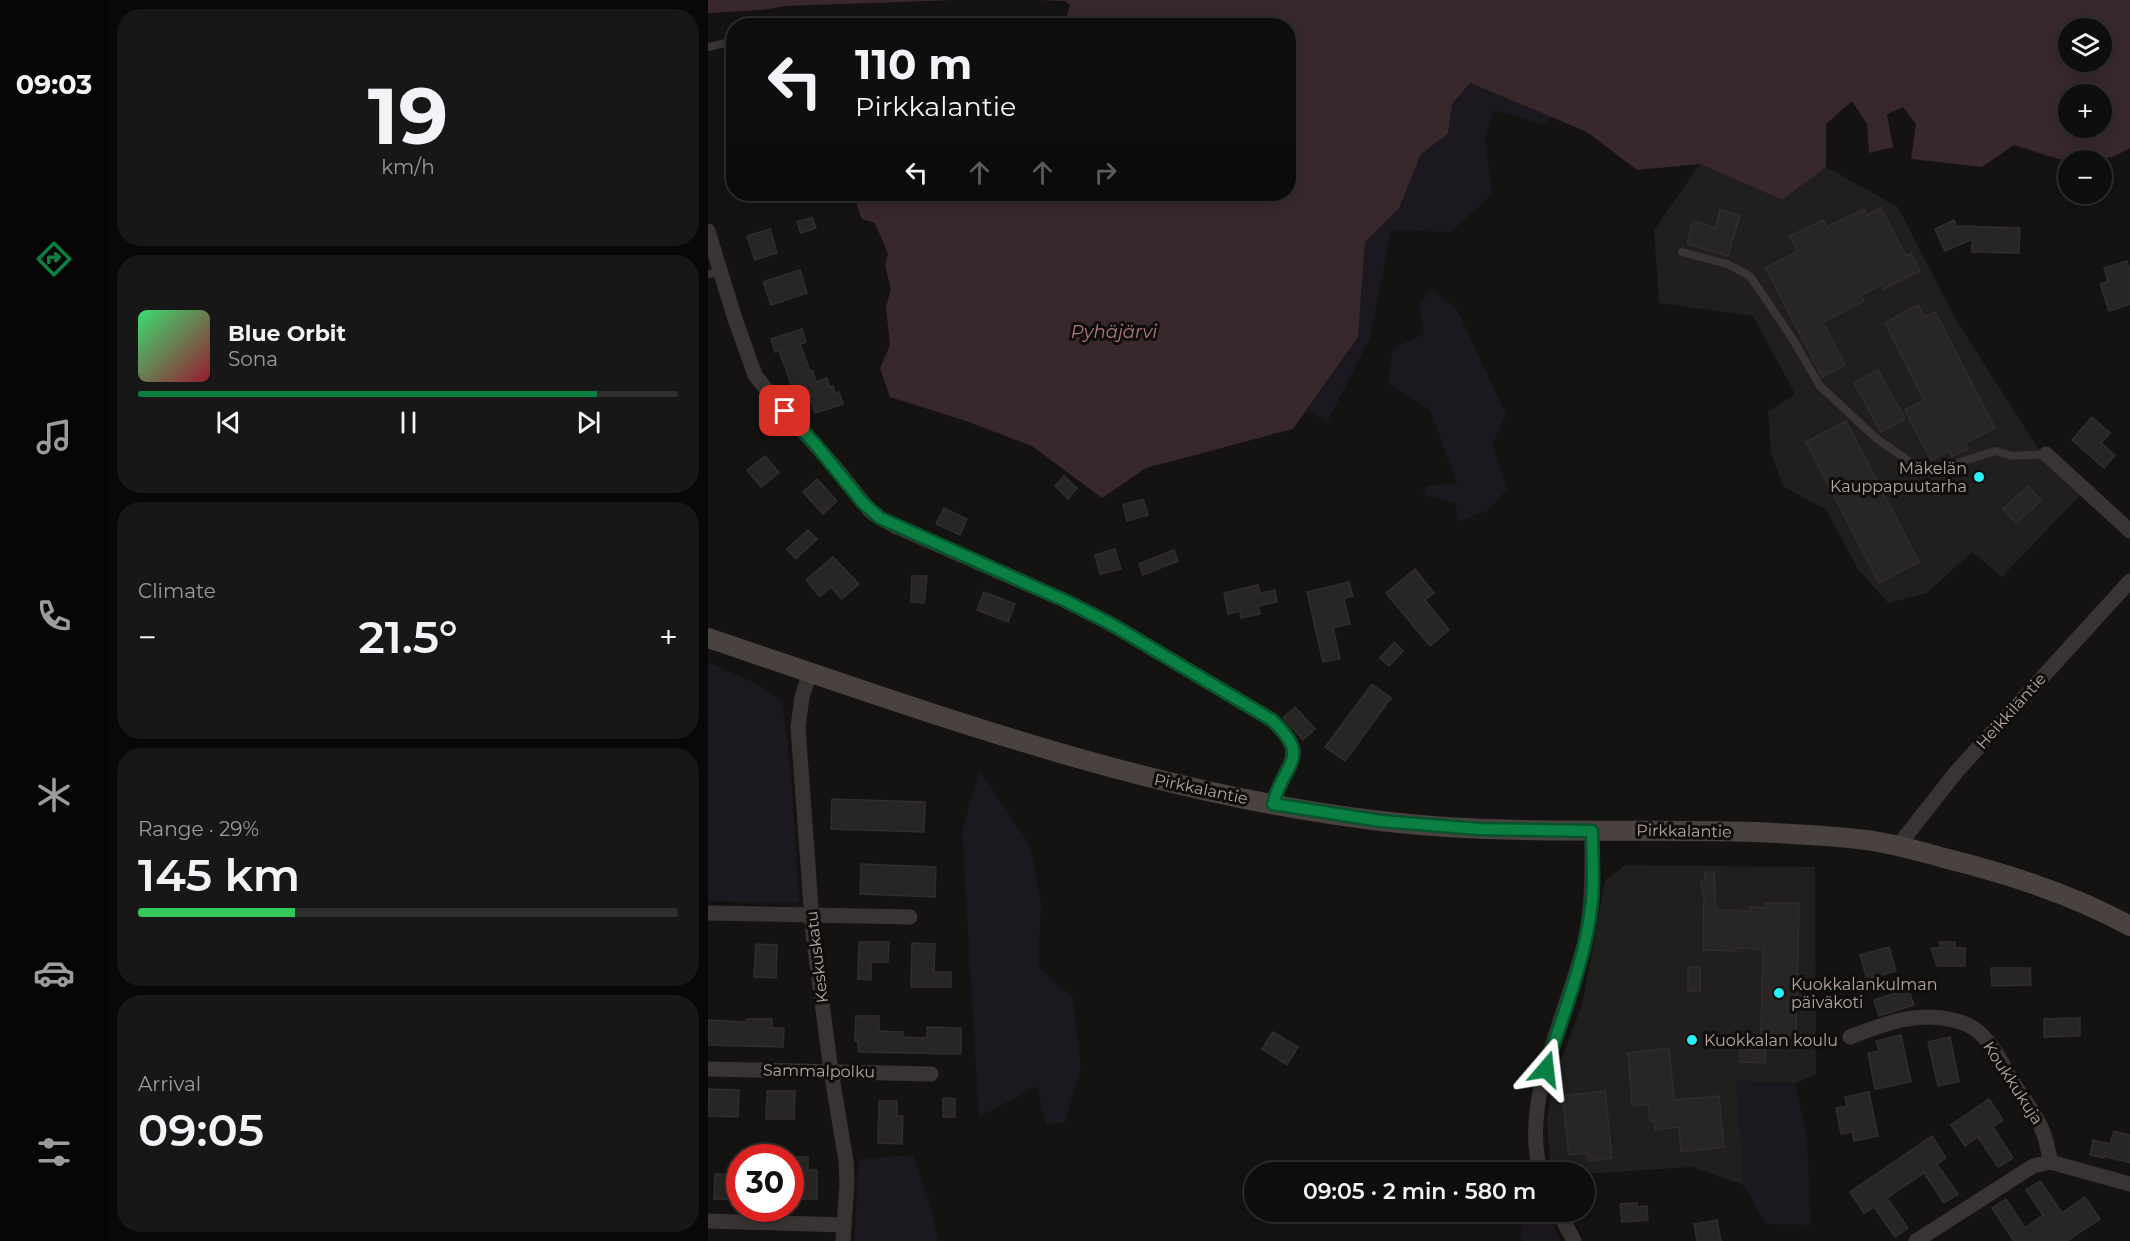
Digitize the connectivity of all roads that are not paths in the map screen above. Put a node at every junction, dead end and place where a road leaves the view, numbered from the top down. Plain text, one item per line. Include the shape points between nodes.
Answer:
1 (726, 42) edge
2 (708, 46) edge
3 (708, 231) edge
4 (1682, 252) dead end
5 (715, 273) edge
6 (2046, 454) joint
7 (2130, 531) edge
8 (2130, 581) edge
9 (708, 638) edge
10 (810, 672) junction
11 (1273, 804) junction
12 (1592, 831) junction
13 (1898, 846) junction
14 (708, 913) edge
15 (812, 916) junction
16 (910, 917) dead end
17 (2130, 926) edge
18 (1850, 1037) dead end
19 (708, 1069) edge
20 (831, 1071) junction
21 (931, 1074) dead end
22 (1537, 1162) edge
23 (2050, 1162) junction
24 (2130, 1184) edge
25 (708, 1221) edge
26 (1564, 1222) edge
27 (844, 1225) junction
28 (843, 1241) edge
29 (1574, 1241) edge
30 (1916, 1241) edge

1 - 2 lane
3 - 5 street
4 - 6 lane via 1728,264 1750,276 1820,386 1877,439 1926,473 1995,451 2013,456
5 - 11 street via 755,375 871,512 1111,624 1272,720 1287,735 1294,754
6 - 7 street
8 - 13 street, Heikkiläntie via 1957,771
9 - 10 street, Pirkkalantie
10 - 11 street, Pirkkalantie via 1070,757
10 - 15 street, Keskuskatu via 798,727
11 - 12 street, Pirkkalantie via 1381,821 1479,829
12 - 13 street, Pirkkalantie via 1781,833 1864,839
12 - 22 street via 1589,919 1540,1089 1535,1127
13 - 17 street, Pirkkalantie via 2050,889
14 - 15 street
15 - 16 street
15 - 20 street, Keskuskatu
18 - 23 street, Koukkukuja via 1914,1016 1962,1022 1980,1033 2041,1123
19 - 20 street, Sammalpolku
20 - 21 street, Sammalpolku
20 - 27 street, Keskuskatu via 846,1161
23 - 24 street
23 - 30 street via 2033,1166
25 - 27 street
26 - 29 street
27 - 28 street, Keskuskatu

